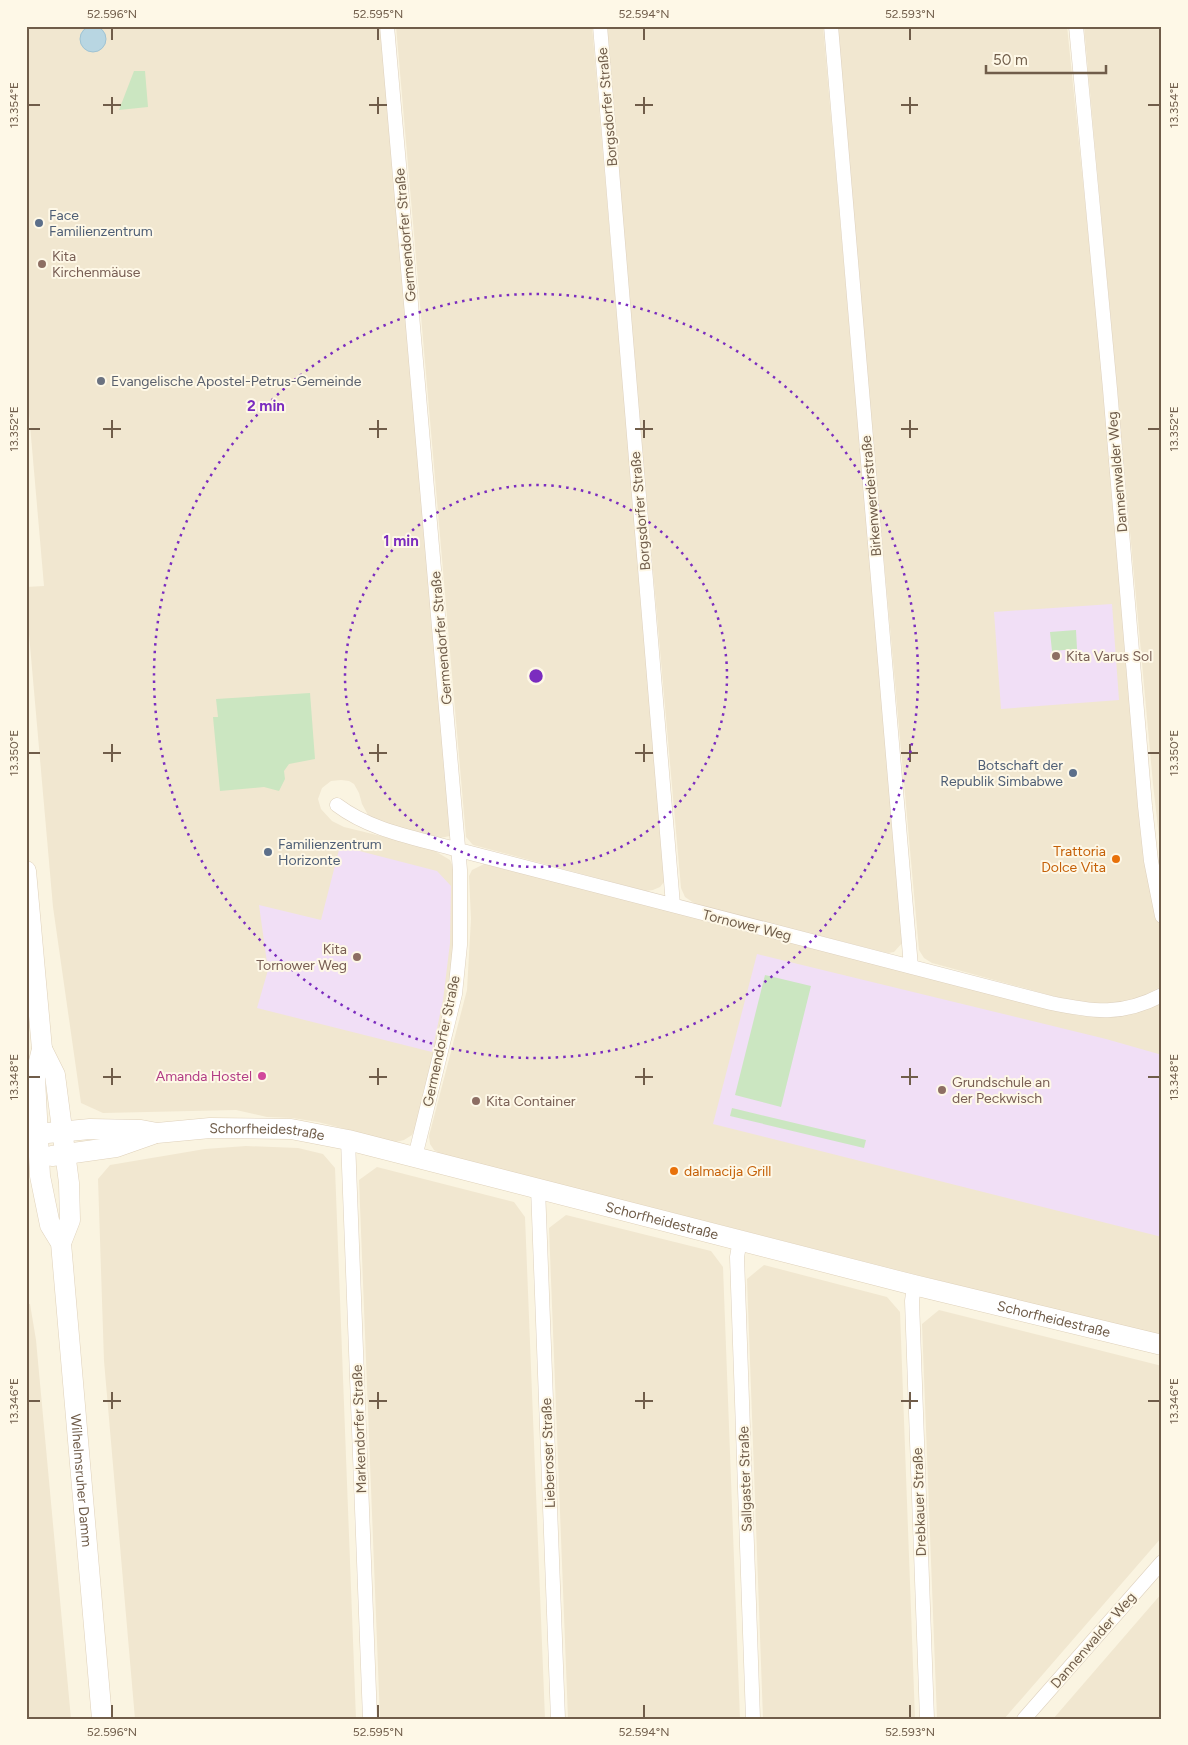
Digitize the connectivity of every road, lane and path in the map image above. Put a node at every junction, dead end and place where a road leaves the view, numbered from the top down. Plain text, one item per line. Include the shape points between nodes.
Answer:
1 (387, 26) edge
2 (600, 26) edge
3 (831, 26) edge
4 (1076, 26) edge
5 (337, 805) dead end
6 (459, 851) junction
7 (26, 871) edge
8 (673, 905) junction
9 (1162, 916) edge
10 (911, 967) junction
11 (1162, 994) edge
12 (42, 1048) junction
13 (62, 1132) junction
14 (157, 1132) junction
15 (32, 1134) edge
16 (348, 1140) junction
17 (65, 1154) junction
18 (415, 1157) junction
19 (33, 1158) edge
20 (538, 1188) junction
21 (740, 1240) junction
22 (61, 1243) junction
23 (914, 1285) junction
24 (1162, 1346) edge
25 (1162, 1562) edge
26 (102, 1719) edge
27 (370, 1719) edge
28 (558, 1719) edge
29 (753, 1719) edge
30 (927, 1719) edge
31 (1024, 1719) edge

1 - 6 street, Germendorfer Straße
2 - 8 street, Borgsdorfer Straße
3 - 10 street, Birkenwerderstraße
4 - 9 street, Dannenwalder Weg via 1145,806
5 - 6 street, Tornower Weg via 368,824
6 - 8 street, Tornower Weg
6 - 18 street, Germendorfer Straße via 460,945 455,994
7 - 12 main road, Wilhelmsruher Damm
8 - 10 street, Tornower Weg
10 - 11 street, Tornower Weg via 1078,1009 1128,1009
12 - 13 main road, Wilhelmsruher Damm via 55,1075
12 - 15 main road, Wilhelmsruher Damm via 35,1078
13 - 14 main road, Schorfheidestraße via 100,1129
13 - 15 main road, Schorfheidestraße
13 - 17 main road, Wilhelmsruher Damm
14 - 16 main road, Schorfheidestraße via 291,1128
14 - 17 main road, Schorfheidestraße via 116,1147
15 - 19 main road, Wilhelmsruher Damm
16 - 18 main road, Schorfheidestraße
16 - 27 street, Markendorfer Straße
17 - 19 main road, Schorfheidestraße
17 - 22 main road, Wilhelmsruher Damm via 70,1220
18 - 20 main road, Schorfheidestraße
19 - 22 main road, Wilhelmsruher Damm via 50,1225
20 - 21 main road, Schorfheidestraße
20 - 28 street, Lieberoser Straße
21 - 23 main road, Schorfheidestraße
21 - 29 street, Sallgaster Straße via 737,1257
22 - 26 main road, Wilhelmsruher Damm
23 - 24 main road, Schorfheidestraße
23 - 30 street, Drebkauer Straße
25 - 31 street, Dannenwalder Weg

